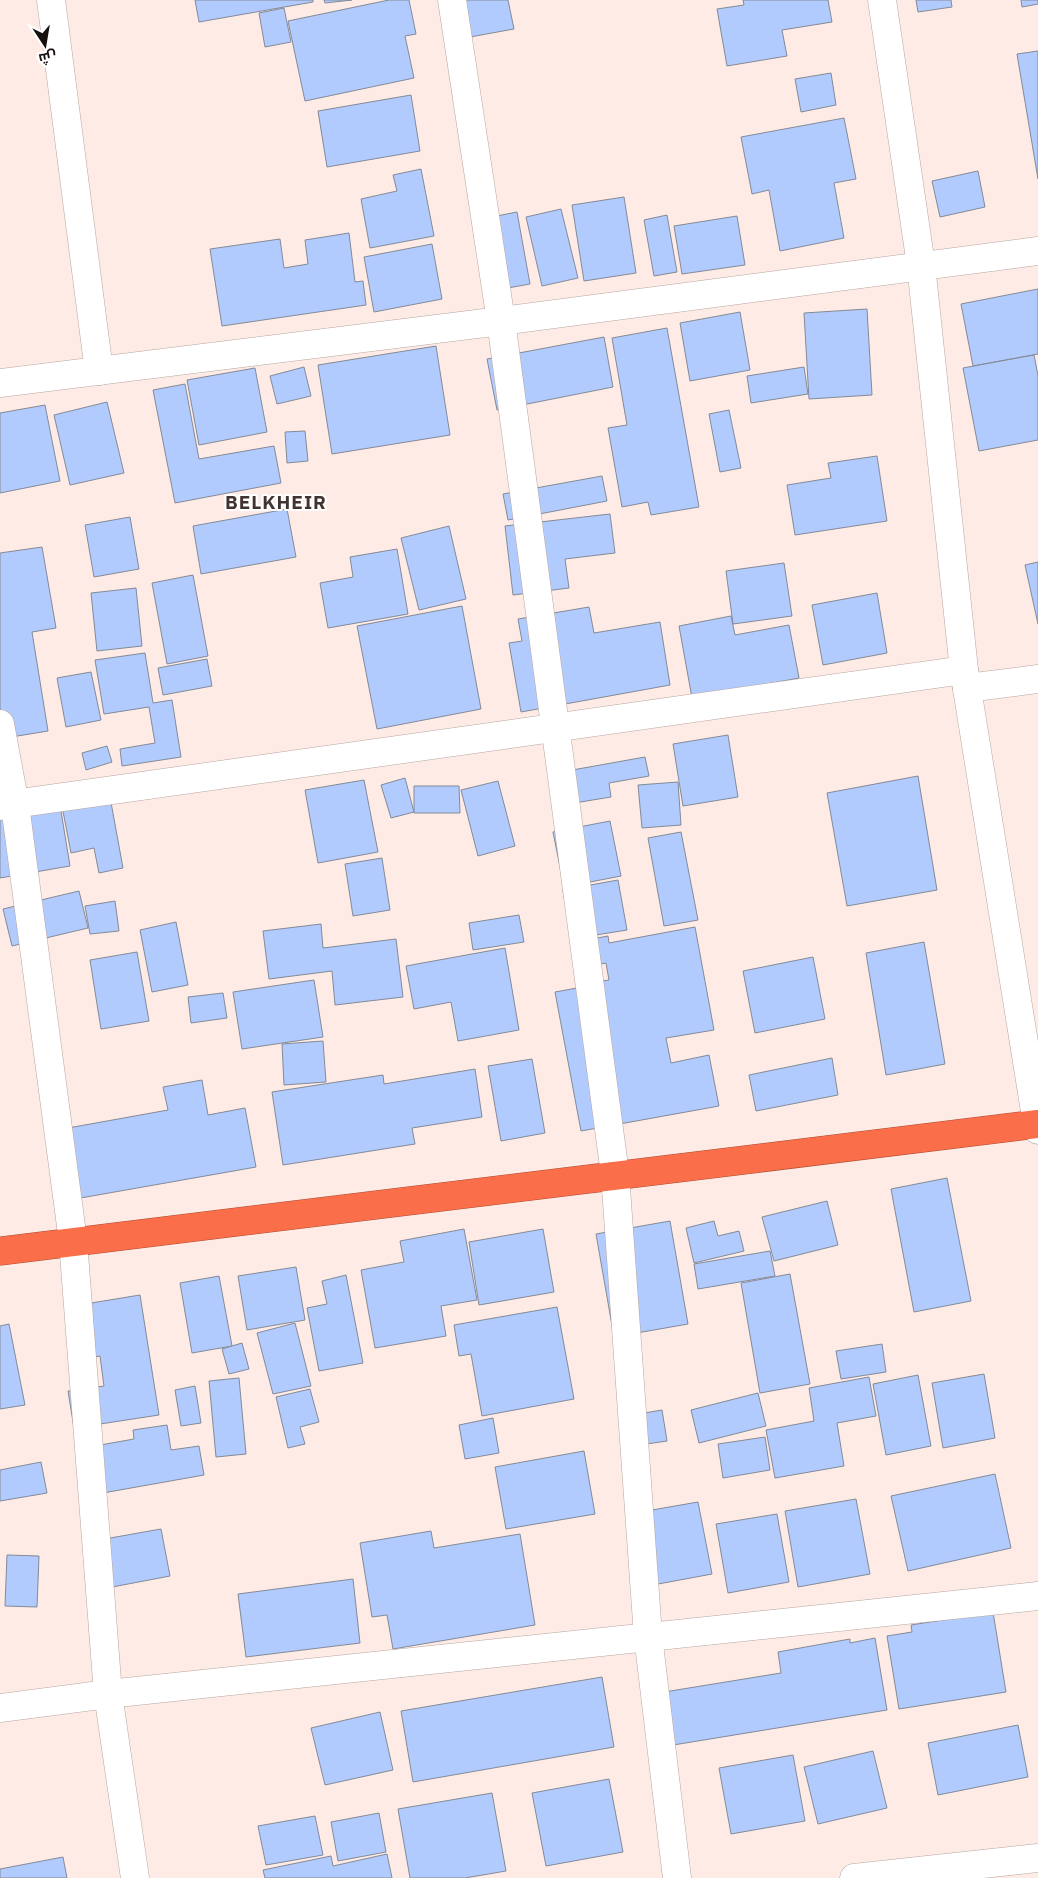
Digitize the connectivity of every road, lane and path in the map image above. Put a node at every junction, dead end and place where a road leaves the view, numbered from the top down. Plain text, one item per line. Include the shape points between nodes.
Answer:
1 (51, 0) edge
2 (452, 0) edge
3 (882, 0) edge
4 (1038, 251) edge
5 (921, 266) junction
6 (500, 321) junction
7 (99, 371) junction
8 (0, 383) edge
9 (965, 679) junction
10 (1038, 679) edge
11 (0, 724) edge
12 (555, 728) junction
13 (7, 805) edge
14 (1038, 1126) edge
15 (615, 1174) junction
16 (73, 1241) junction
17 (0, 1251) edge
18 (1038, 1596) edge
19 (648, 1636) junction
20 (108, 1694) junction
21 (0, 1708) edge
22 (1038, 1858) edge
23 (135, 1878) edge
24 (677, 1878) edge
25 (854, 1878) edge

1 - 7 street
2 - 6 street
3 - 5 street
4 - 5 street
5 - 6 street
5 - 9 street
6 - 7 street
6 - 12 street
7 - 8 street
9 - 10 street
9 - 12 street
9 - 14 street
11 - 13 street
12 - 13 street
12 - 15 street
13 - 16 street
14 - 15 highway
15 - 16 highway
15 - 19 street
16 - 17 highway
16 - 20 street
18 - 19 street
19 - 20 street
19 - 24 street
20 - 21 street
20 - 23 street
22 - 25 street

